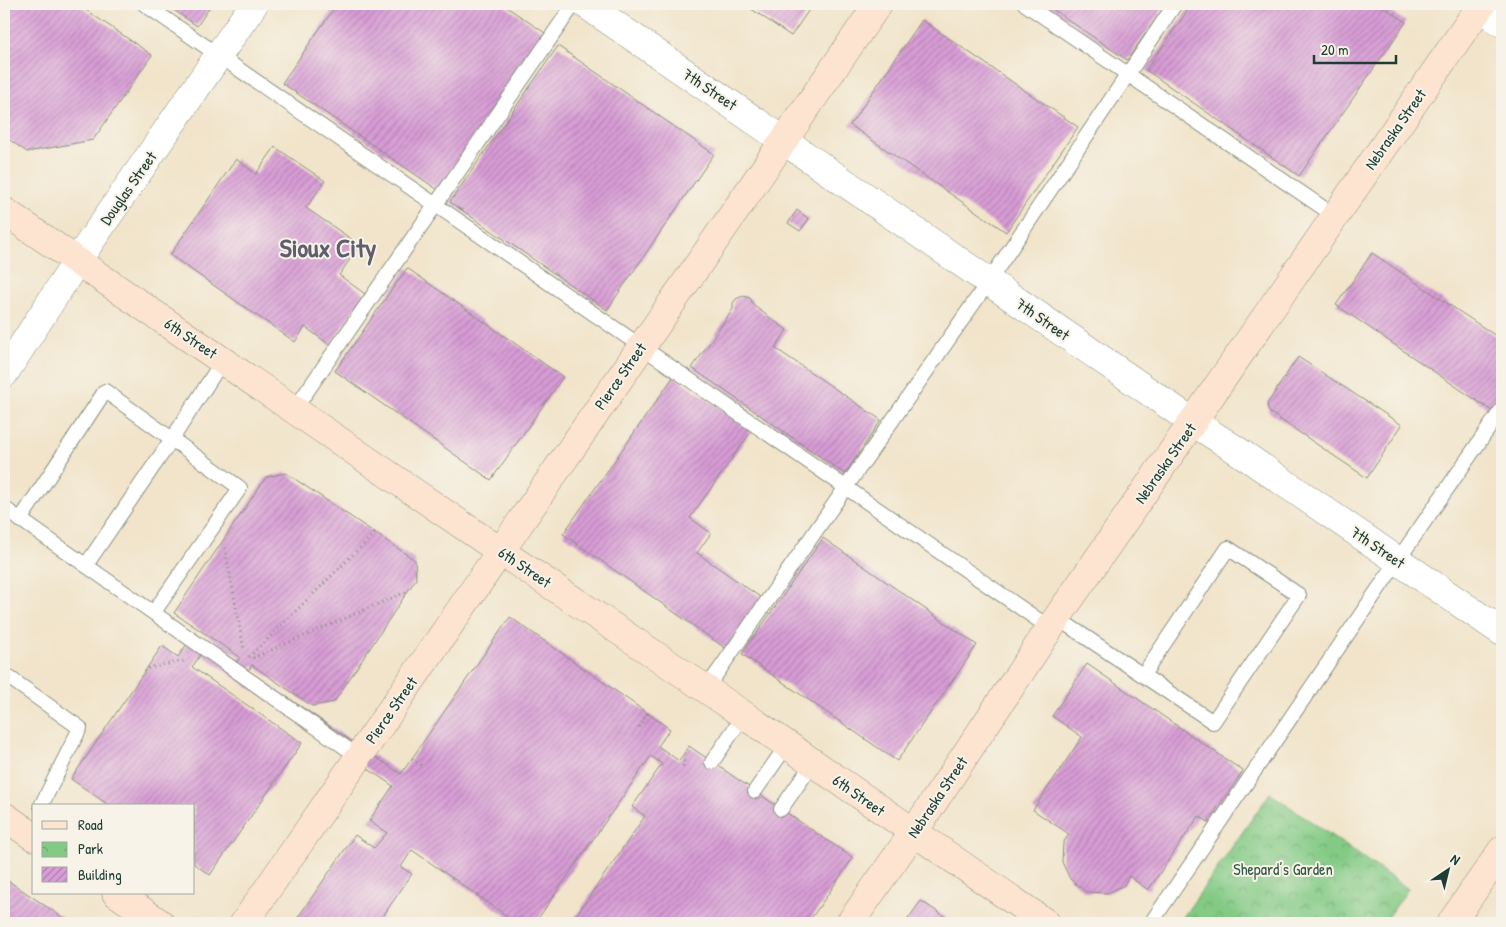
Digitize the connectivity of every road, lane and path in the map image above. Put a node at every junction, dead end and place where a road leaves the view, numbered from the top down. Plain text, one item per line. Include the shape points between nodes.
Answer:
1 (144, 4) edge
2 (254, 4) edge
3 (574, 4) edge
4 (585, 4) edge
5 (878, 4) edge
6 (1025, 4) edge
7 (1175, 4) edge
8 (1479, 5) edge
9 (1502, 23) edge
10 (219, 56) junction
11 (1128, 74) junction
12 (785, 141) junction
13 (437, 205) junction
14 (4, 211) edge
15 (1334, 216) junction
16 (77, 261) junction
17 (989, 281) junction
18 (641, 346) junction
19 (223, 360) junction
20 (4, 374) edge
21 (1502, 409) edge
22 (294, 410) junction
23 (1193, 422) junction
24 (172, 439) junction
25 (846, 488) junction
26 (4, 508) edge
27 (20, 520) junction
28 (375, 533) dead end
29 (224, 540) dead end
30 (500, 551) junction
31 (1398, 560) junction
32 (86, 565) junction
33 (408, 592) dead end
34 (154, 612) junction
35 (1054, 623) junction
36 (1502, 632) edge
37 (184, 661) dead end
38 (246, 661) junction
39 (148, 668) dead end
40 (4, 674) edge
41 (1143, 674) junction
42 (706, 688) junction
43 (648, 713) dead end
44 (744, 715) junction
45 (639, 727) dead end
46 (787, 745) junction
47 (360, 756) junction
48 (680, 758) dead end
49 (412, 759) dead end
50 (712, 762) dead end
51 (813, 763) junction
52 (421, 765) dead end
53 (681, 769) dead end
54 (755, 791) dead end
55 (43, 804) edge
56 (781, 809) dead end
57 (913, 833) junction
58 (1502, 850) edge
59 (117, 894) edge
60 (160, 923) edge
61 (244, 923) edge
62 (850, 923) edge
63 (1046, 923) edge
64 (1151, 923) edge
65 (1451, 923) edge

1 - 10 lane
2 - 10 street, Douglas Street
3 - 13 lane
4 - 12 street, 7th Street
5 - 12 main road, Pierce Street
6 - 11 lane
7 - 11 lane
8 - 9 street
8 - 15 main road, Nebraska Street
10 - 13 lane
10 - 16 street, Douglas Street
11 - 15 lane
11 - 17 lane
12 - 17 street, 7th Street
12 - 18 main road, Pierce Street
13 - 18 lane
13 - 22 lane
14 - 16 main road, 6th Street
15 - 23 main road, Nebraska Street
16 - 19 main road, 6th Street
16 - 20 street, Douglas Street
17 - 23 street, 7th Street
17 - 25 lane
18 - 25 lane
18 - 30 main road, Pierce Street
19 - 22 main road, 6th Street
19 - 24 lane
21 - 31 lane
22 - 30 main road, 6th Street
23 - 31 street, 7th Street
23 - 35 main road, Nebraska Street
24 - 27 lane via 105,392
24 - 32 lane
24 - 34 lane via 240,488
25 - 35 lane
25 - 42 lane
26 - 27 lane
27 - 32 lane
28 - 38 path
29 - 38 path
30 - 42 main road, 6th Street
30 - 47 main road, Pierce Street
31 - 36 street, 7th Street
31 - 64 lane
32 - 34 lane
33 - 38 path
34 - 47 lane
35 - 41 lane
35 - 57 main road, Nebraska Street
37 - 39 path
40 - 55 lane via 80,728
41 - 41 lane via 1213,722 1299,595 1228,548
42 - 44 main road, 6th Street
43 - 45 path
44 - 46 main road, 6th Street
44 - 50 lane
46 - 51 main road, 6th Street
46 - 54 lane
47 - 61 main road, Pierce Street
48 - 53 path via 685,762
49 - 52 path
51 - 56 lane
51 - 57 main road, 6th Street
57 - 62 main road, Nebraska Street
57 - 63 main road, 6th Street
58 - 65 main road
59 - 60 main road

